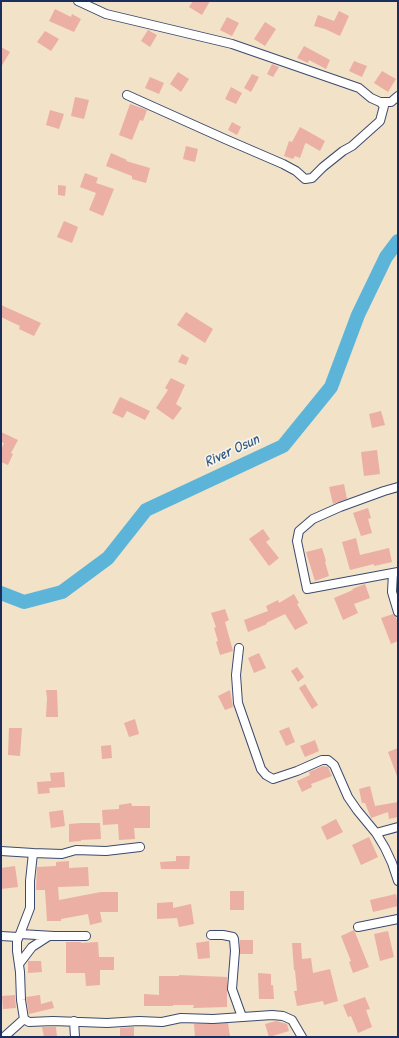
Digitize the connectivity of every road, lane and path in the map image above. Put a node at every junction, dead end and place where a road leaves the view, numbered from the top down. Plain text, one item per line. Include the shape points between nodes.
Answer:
1 (78, 1) edge
2 (127, 95) dead end
3 (398, 96) edge
4 (380, 102) junction
5 (398, 487) edge
6 (395, 573) edge
7 (398, 612) edge
8 (239, 648) dead end
9 (398, 827) edge
10 (376, 834) junction
11 (140, 847) dead end
12 (1, 851) edge
13 (33, 853) junction
14 (398, 881) edge
15 (398, 919) edge
16 (358, 927) dead end
17 (19, 935) junction
18 (211, 935) dead end
19 (1, 936) edge
20 (49, 936) junction
21 (86, 936) dead end
22 (19, 964) junction
23 (242, 1017) junction
24 (24, 1019) junction
25 (74, 1021) junction
26 (4, 1037) edge
27 (75, 1037) edge
28 (300, 1037) edge

1 - 4 street via 106,14 232,44 359,88
2 - 4 street via 283,164 305,179 312,178 380,121 384,106
3 - 4 street via 391,102
5 - 6 street via 314,519 299,531 297,541 307,589
6 - 7 street via 392,592
8 - 10 street via 236,675 238,703 261,769 273,779 328,760 334,766 357,810
9 - 10 street
10 - 14 street via 390,858
11 - 13 street via 112,851 76,850 62,854
12 - 13 street
13 - 17 street via 30,908
15 - 16 street
17 - 19 street
17 - 20 street
17 - 22 street
18 - 23 street via 223,935 234,939 232,989
20 - 21 street
20 - 22 street via 32,947
22 - 24 street
23 - 25 street via 181,1018 162,1022
23 - 28 street via 283,1016 292,1020
24 - 25 street via 29,1022
24 - 26 street
25 - 27 street

